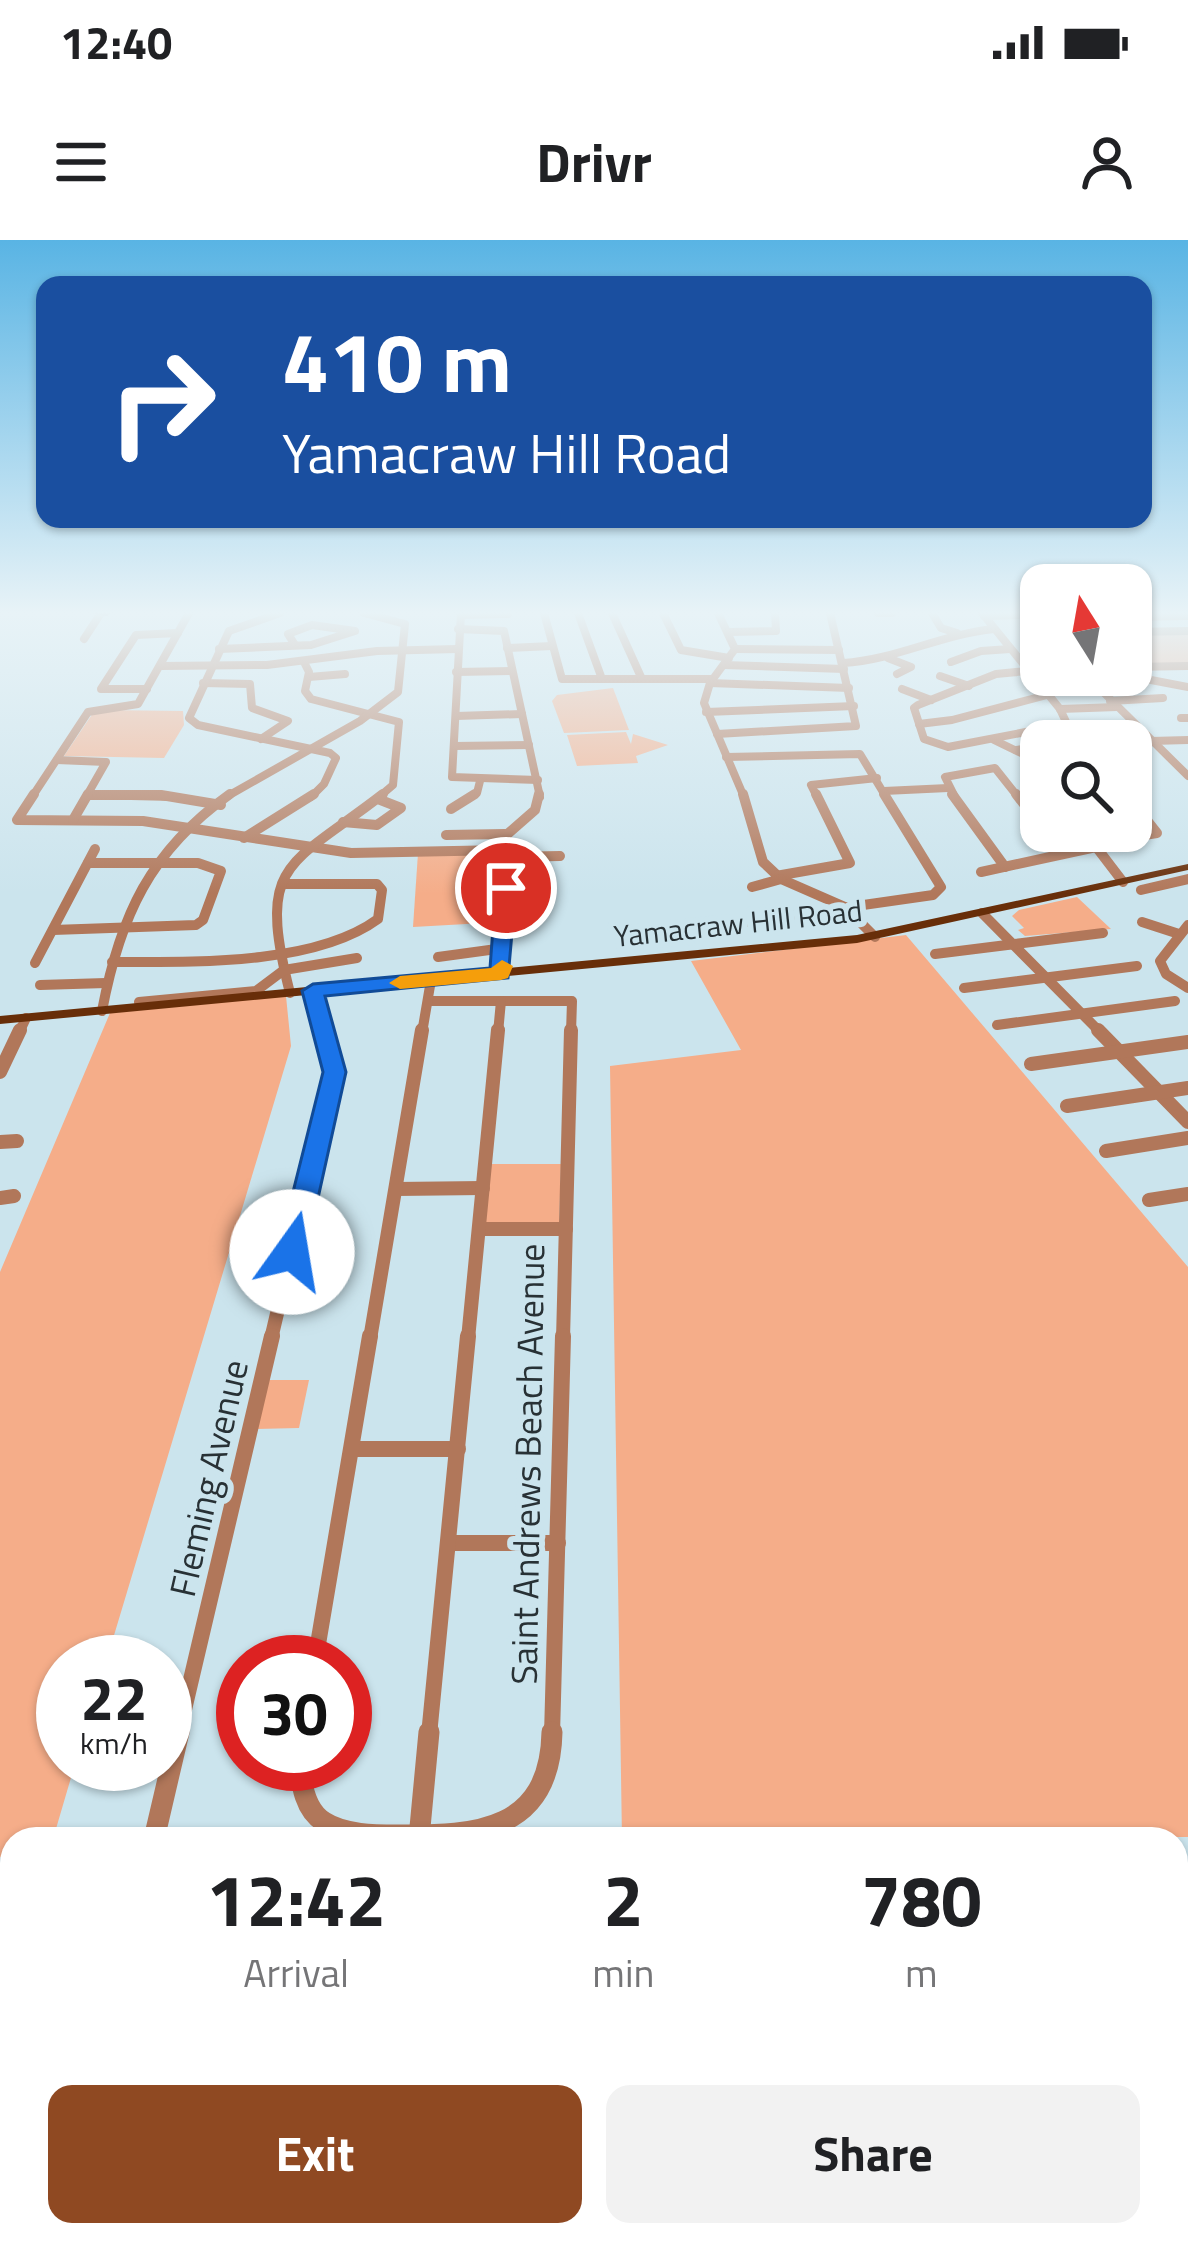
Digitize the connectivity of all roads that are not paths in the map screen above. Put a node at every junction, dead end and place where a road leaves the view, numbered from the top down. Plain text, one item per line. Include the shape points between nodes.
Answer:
1 (854, 706) edge
2 (107, 707) edge
3 (191, 707) edge
4 (252, 707) edge
5 (343, 707) edge
6 (378, 707) edge
7 (456, 707) edge
8 (520, 707) edge
9 (705, 707) edge
10 (838, 707) edge
11 (917, 707) edge
12 (991, 707) edge
13 (1058, 707) edge
14 (1085, 707) edge
15 (1060, 709) junction
16 (706, 712) junction
17 (370, 713) junction
18 (522, 714) junction
19 (456, 716) junction
20 (919, 724) junction
21 (717, 734) junction
22 (260, 739) junction
23 (994, 740) junction
24 (1188, 740) edge
25 (1152, 741) edge
26 (1152, 742) edge
27 (530, 745) junction
28 (454, 746) junction
29 (307, 748) junction
30 (1020, 749) edge
31 (1016, 750) junction
32 (1020, 754) edge
33 (726, 758) junction
34 (57, 760) junction
35 (1188, 776) edge
36 (877, 778) junction
37 (538, 780) junction
38 (480, 781) junction
39 (948, 788) junction
40 (884, 791) junction
41 (88, 795) junction
42 (378, 799) junction
43 (1020, 799) edge
44 (220, 805) junction
45 (451, 809) dead end
46 (73, 820) junction
47 (343, 822) junction
48 (190, 828) junction
49 (505, 834) junction
50 (446, 835) dead end
51 (244, 838) junction
52 (304, 848) junction
53 (94, 849) dead end
54 (1066, 852) edge
55 (1100, 852) edge
56 (505, 854) junction
57 (560, 856) dead end
58 (156, 862) junction
59 (88, 863) junction
60 (1004, 866) junction
61 (1188, 867) edge
62 (982, 872) dead end
63 (1169, 877) junction
64 (779, 878) junction
65 (1188, 879) edge
66 (1123, 882) junction
67 (283, 884) junction
68 (550, 887) dead end
69 (752, 887) dead end
70 (506, 888) junction
71 (1141, 890) dead end
72 (1187, 893) edge
73 (838, 906) junction
74 (986, 913) junction
75 (745, 922) dead end
76 (1142, 922) dead end
77 (125, 928) junction
78 (1184, 929) edge
79 (53, 930) junction
80 (1103, 933) dead end
81 (870, 937) junction
82 (1020, 944) junction
83 (504, 948) junction
84 (279, 951) junction
85 (935, 954) dead end
86 (438, 957) dead end
87 (357, 958) dead end
88 (112, 962) junction
89 (35, 963) dead end
90 (1137, 965) dead end
91 (284, 970) junction
92 (501, 973) junction
93 (1051, 976) junction
94 (431, 980) junction
95 (104, 982) junction
96 (40, 985) dead end
97 (964, 988) dead end
98 (1188, 988) edge
99 (313, 991) junction
100 (290, 993) junction
101 (428, 1001) junction
102 (501, 1001) junction
103 (1175, 1001) dead end
104 (139, 1002) dead end
105 (96, 1012) junction
106 (1087, 1013) junction
107 (26, 1018) junction
108 (0, 1021) edge
109 (997, 1025) dead end
110 (1188, 1042) edge
111 (1123, 1051) junction
112 (1030, 1064) dead end
113 (0, 1072) edge
114 (1188, 1088) edge
115 (1162, 1092) junction
116 (1067, 1106) dead end
117 (1188, 1118) edge
118 (1188, 1138) edge
119 (17, 1141) dead end
120 (0, 1142) edge
121 (1106, 1150) dead end
122 (396, 1189) junction
123 (483, 1189) junction
124 (1188, 1194) edge
125 (1149, 1200) dead end
126 (479, 1229) junction
127 (566, 1229) junction
128 (352, 1449) junction
129 (458, 1449) junction
130 (448, 1543) junction
131 (558, 1543) junction
132 (320, 1635) edge
133 (304, 1791) edge
134 (157, 1827) edge
135 (336, 1827) edge
136 (421, 1827) edge
137 (499, 1827) edge

1 - 21 street via 858,722 851,728
2 - 34 street via 92,708
3 - 22 street via 192,722
4 - 22 street via 288,721
5 - 17 street
6 - 17 street
7 - 19 street
8 - 18 street
9 - 16 street
10 - 16 street
11 - 20 street
12 - 20 street via 946,724
13 - 15 street
14 - 15 street
15 - 23 street via 1064,726
16 - 21 street
17 - 29 street
17 - 42 street via 399,722 393,785
18 - 19 street
18 - 27 street
19 - 28 street
20 - 23 street via 924,740 941,747
21 - 33 street
22 - 29 street
23 - 31 street
24 - 25 street
26 - 35 street
27 - 28 street
27 - 37 street
28 - 38 street via 452,777
29 - 44 street
29 - 51 street via 336,758 331,781
30 - 31 street
31 - 32 street
33 - 36 street via 860,754
33 - 64 street via 755,847
34 - 41 street via 106,762
34 - 46 street via 17,820
36 - 40 street
36 - 64 street via 811,786 848,867
37 - 38 street
37 - 49 street via 540,804
38 - 45 street via 477,793
39 - 40 street
39 - 43 street via 945,777 995,768
39 - 60 street
40 - 73 street via 941,890
41 - 44 street
41 - 46 street
42 - 47 street
42 - 47 street via 401,808 377,825
44 - 48 street
46 - 48 street
47 - 52 street
48 - 51 street
48 - 58 street
49 - 50 street
49 - 56 street
51 - 52 street
52 - 56 street
52 - 67 street
53 - 59 street
54 - 60 street
55 - 66 street
56 - 57 street
56 - 70 street
58 - 59 street
58 - 77 street
58 - 77 street via 221,869 203,920
59 - 79 street
60 - 62 street
61 - 63 main road, Yamacraw Hill Road
63 - 65 street
63 - 66 main road, Yamacraw Hill Road
63 - 71 street
63 - 72 street
64 - 69 street
64 - 73 street
66 - 74 main road, Yamacraw Hill Road
67 - 84 street via 274,922
67 - 84 street via 369,882 382,890 378,919 368,929
68 - 70 street
70 - 83 street
73 - 75 street
73 - 81 street
74 - 81 main road, Yamacraw Hill Road
74 - 82 street
76 - 78 street
77 - 79 street
77 - 88 street
78 - 98 street via 1160,961
79 - 89 street
80 - 82 street
81 - 92 main road, Yamacraw Hill Road
82 - 85 street
82 - 93 street
83 - 86 street
83 - 92 street
84 - 88 street
84 - 91 street
87 - 91 street
88 - 95 street
90 - 93 street
91 - 100 street
91 - 104 street via 256,991
92 - 94 main road, Yamacraw Hill Road
93 - 97 street
93 - 106 street
94 - 99 main road, Yamacraw Hill Road
94 - 101 street
95 - 96 street
95 - 105 street
99 - 100 main road, Yamacraw Hill Road
99 - 134 street, Fleming Avenue via 334,1072
100 - 105 main road, Yamacraw Hill Road
101 - 102 street
101 - 122 street
102 - 123 street
102 - 127 street, Saint Andrews Beach Avenue via 572,1001
103 - 106 street
105 - 107 main road, Yamacraw Hill Road
106 - 109 street
106 - 111 street
107 - 108 main road, Yamacraw Hill Road
107 - 113 street
110 - 111 street
111 - 112 street
111 - 115 street
114 - 115 street
115 - 116 street
115 - 117 street
118 - 121 street
119 - 120 street
122 - 123 street
122 - 128 street
123 - 126 street
124 - 125 street
126 - 127 street
126 - 129 street
127 - 131 street, Saint Andrews Beach Avenue
128 - 129 street
128 - 132 street
129 - 130 street
130 - 131 street
130 - 136 street
131 - 137 street, Saint Andrews Beach Avenue via 553,1736 532,1800
133 - 135 street, Saint Andrews Beach Avenue

